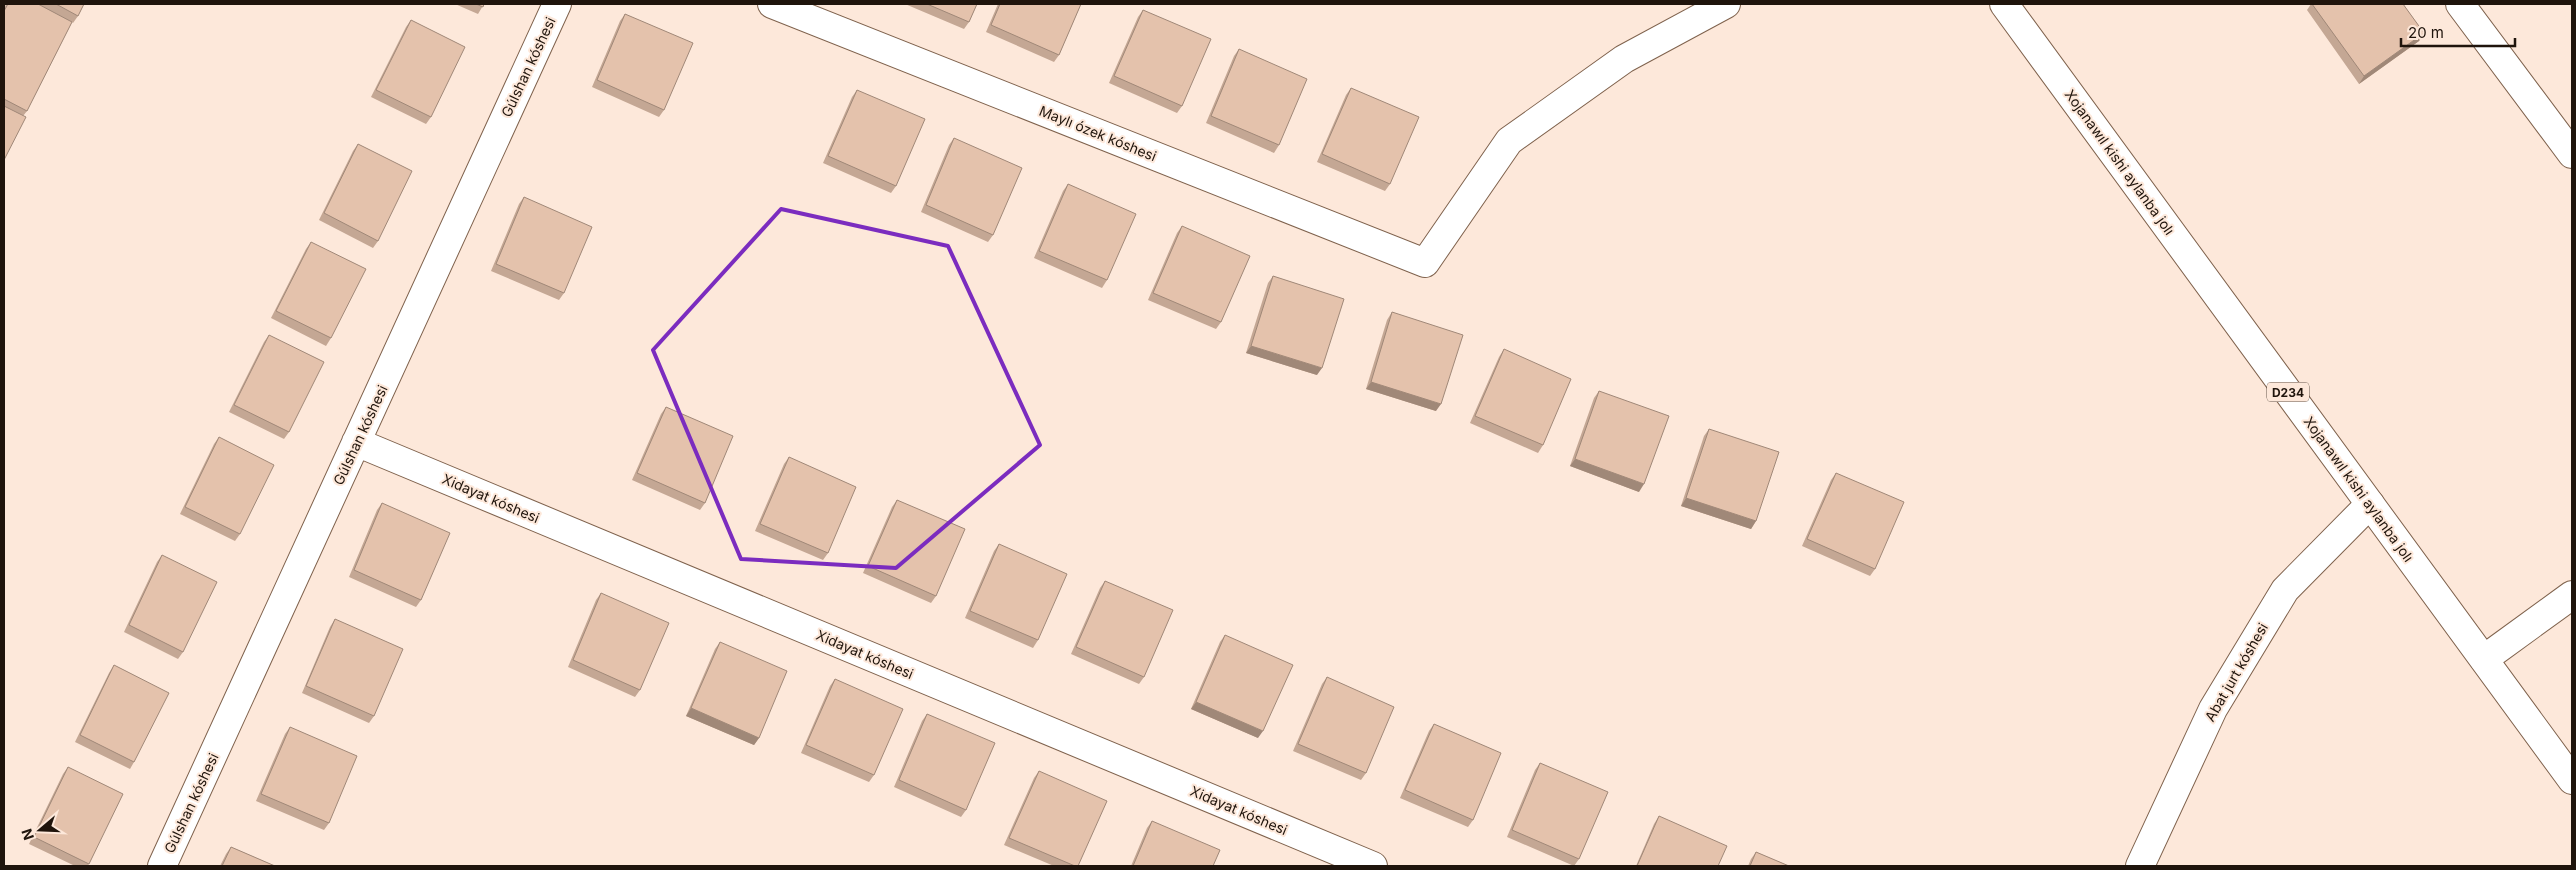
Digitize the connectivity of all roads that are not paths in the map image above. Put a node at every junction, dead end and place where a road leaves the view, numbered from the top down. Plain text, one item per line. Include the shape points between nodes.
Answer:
1 (557, 4) edge
2 (772, 4) edge
3 (1726, 4) edge
4 (2004, 4) edge
5 (2460, 4) edge
6 (2572, 154) edge
7 (356, 442) junction
8 (2370, 504) junction
9 (2572, 595) edge
10 (2484, 659) junction
11 (2572, 780) edge
12 (162, 866) edge
13 (1373, 866) edge
14 (2140, 866) edge

1 - 7 street, Gúlshan kóshesi
2 - 3 street, Maylı ózek kóshesi via 1425,263 1509,141 1624,59
4 - 8 street, Xojanawıl kishi aylanba jolı / D234
5 - 6 street
7 - 12 street, Gúlshan kóshesi
7 - 13 street, Xidayat kóshesi
8 - 10 street, Xojanawıl kishi aylanba jolı / D234
8 - 14 street, Abat jurt kóshesi via 2285,590 2213,710
9 - 10 street
10 - 11 street, Xojanawıl kishi aylanba jolı / D234

